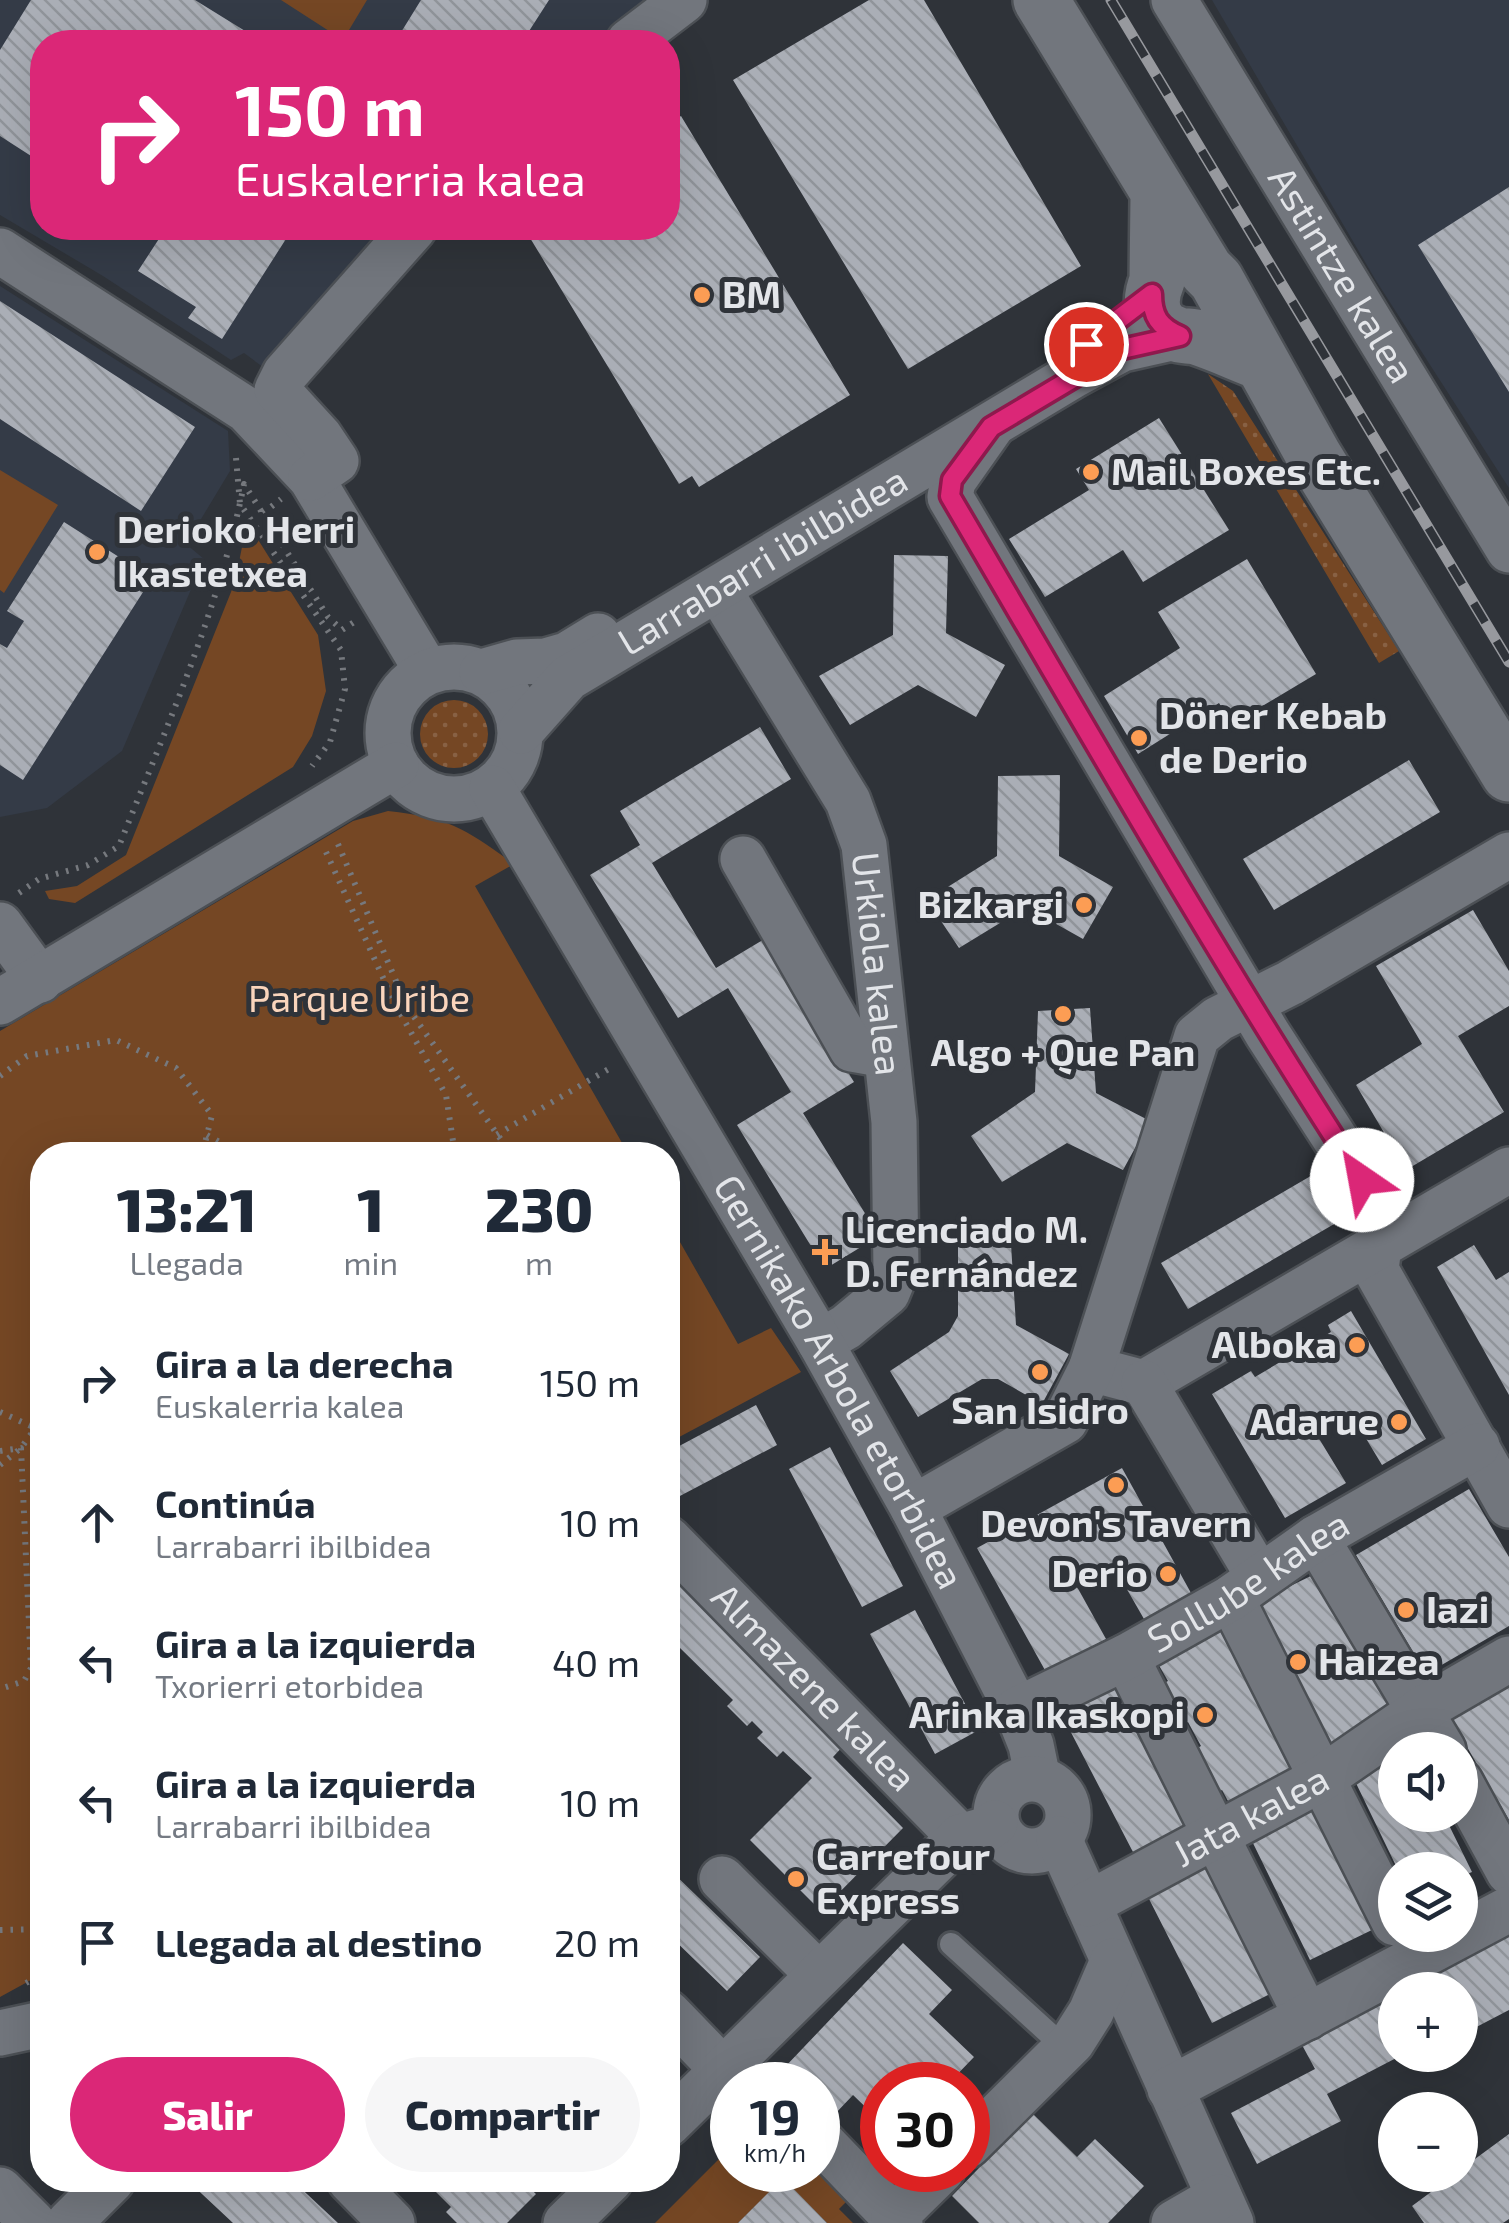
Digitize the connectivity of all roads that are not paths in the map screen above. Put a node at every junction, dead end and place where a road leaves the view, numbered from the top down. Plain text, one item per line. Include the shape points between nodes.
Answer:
1 (684, 0) edge
2 (1041, 0) edge
3 (1174, 0) edge
4 (645, 30) edge
5 (403, 240) edge
6 (0, 251) edge
7 (1185, 302) junction
8 (991, 427) junction
9 (310, 478) junction
10 (1509, 550) edge
11 (718, 590) junction
12 (427, 671) junction
13 (482, 672) junction
14 (520, 732) junction
15 (396, 765) junction
16 (1509, 774) edge
17 (492, 788) junction
18 (1509, 855) edge
19 (742, 859) dead end
20 (5, 914) edge
21 (40, 980) junction
22 (0, 1002) edge
23 (1250, 1003) junction
24 (886, 1055) junction
25 (1509, 1170) edge
26 (1376, 1245) junction
27 (820, 1342) junction
28 (1091, 1369) junction
29 (1144, 1383) junction
30 (1477, 1446) junction
31 (1506, 1494) edge
32 (913, 1508) junction
33 (1316, 1538) junction
34 (680, 1549) edge
35 (1245, 1588) junction
36 (1126, 1657) junction
37 (1509, 1658) edge
38 (1017, 1710) junction
39 (1421, 1710) junction
40 (1433, 1732) edge
41 (1038, 1779) junction
42 (1321, 1779) junction
43 (1478, 1815) edge
44 (978, 1830) junction
45 (1218, 1837) junction
46 (1059, 1839) junction
47 (1509, 1872) edge
48 (722, 1879) dead end
49 (1378, 1890) edge
50 (1088, 1904) junction
51 (1509, 1909) edge
52 (1478, 1918) edge
53 (951, 1944) dead end
54 (1387, 1952) edge
55 (1113, 1960) junction
56 (819, 1976) junction
57 (1307, 2017) junction
58 (680, 2022) edge
59 (30, 2027) edge
60 (0, 2033) edge
61 (1069, 2045) junction
62 (732, 2062) edge
63 (749, 2062) edge
64 (1165, 2078) junction
65 (710, 2093) edge
66 (680, 2115) edge
67 (990, 2123) edge
68 (840, 2161) edge
69 (0, 2190) edge
70 (100, 2192) edge
71 (362, 2192) edge
72 (598, 2192) edge
73 (922, 2192) edge
74 (1225, 2210) edge
75 (897, 2220) edge
76 (32, 2223) edge
77 (69, 2223) edge
78 (392, 2223) edge
79 (566, 2223) edge
80 (1174, 2223) edge

1 - 4 street
2 - 7 street via 1158,197
3 - 10 street, Astintze kalea
5 - 9 street via 277,390 336,461
6 - 9 street via 247,410
7 - 8 street, Larrabarri ibilbidea via 1122,349
7 - 13 street, Larrabarri ibilbidea via 1108,329 567,655
7 - 16 street via 1260,362
8 - 11 street, Larrabarri ibilbidea
8 - 23 street via 952,480 950,496
9 - 12 street
11 - 14 street, Larrabarri ibilbidea via 568,678
11 - 24 street, Urkiola kalea via 848,801 864,845
12 - 13 street via 445,666
12 - 15 street via 402,692 388,722
13 - 14 street via 510,696
14 - 17 street via 518,753
15 - 17 street via 409,783 450,800
15 - 21 street
17 - 27 street, Gernikako Arbola etorbidea
18 - 23 street
19 - 24 street via 852,1049
20 - 21 street
21 - 22 street
23 - 26 street via 1382,1213
23 - 28 street via 1198,1036
24 - 27 street, Urkiola kalea via 896,1272 887,1294
25 - 26 street
26 - 29 street
26 - 30 street via 1376,1270
27 - 32 street, Gernikako Arbola etorbidea
28 - 29 street
28 - 32 street via 1064,1421
29 - 35 street
30 - 31 street
30 - 33 street, Sollube kalea
32 - 38 street, Gernikako Arbola etorbidea
33 - 35 street, Sollube kalea
33 - 39 street
34 - 44 street, Almazene kalea
35 - 36 street, Sollube kalea
35 - 42 street
36 - 38 street, Sollube kalea
36 - 45 street
37 - 39 street, Jata kalea
38 - 41 street, Gernikako Arbola etorbidea
39 - 40 street
39 - 42 street, Jata kalea
41 - 44 street via 1005,1790
41 - 46 street, Gernikako Arbola etorbidea via 1065,1801 1067,1825
42 - 45 street, Jata kalea
42 - 49 street
43 - 47 street
44 - 46 street via 1019,1850 1042,1850
44 - 56 street
45 - 50 street, Jata kalea
45 - 57 street
46 - 50 street, Gernikako Arbola etorbidea
48 - 56 street
50 - 55 street, Gernikako Arbola etorbidea
51 - 52 street
53 - 61 lane
54 - 57 street
55 - 61 street
55 - 64 street, Gernikako Arbola etorbidea
56 - 63 street
57 - 64 street
58 - 62 street
59 - 60 street
61 - 64 street via 1123,2048
61 - 67 street
64 - 74 street, Gernikako Arbola etorbidea
65 - 66 street
68 - 75 street
69 - 76 street
70 - 77 street
71 - 78 street
72 - 79 street
73 - 75 street
74 - 80 street

